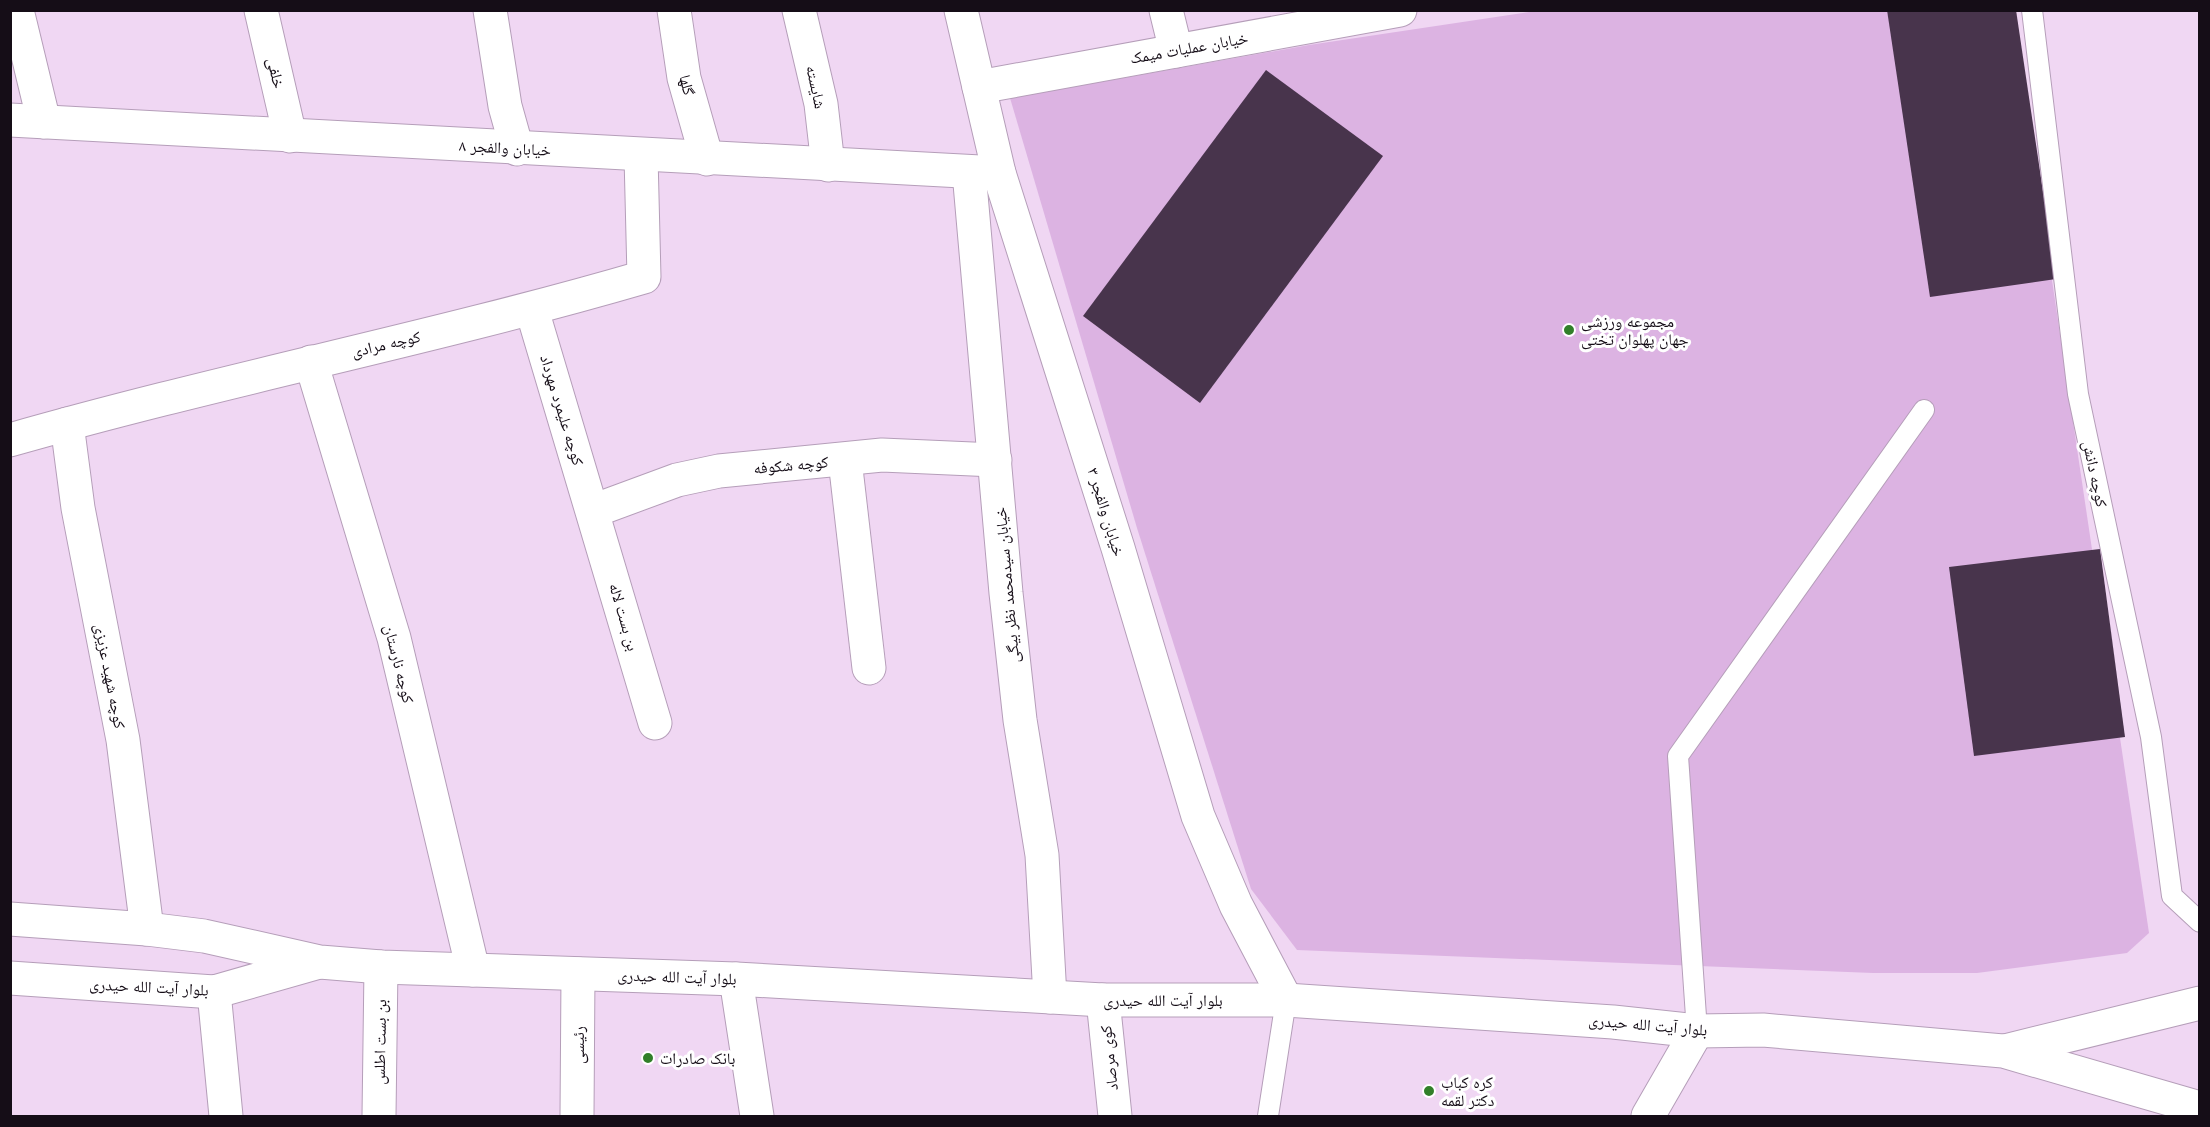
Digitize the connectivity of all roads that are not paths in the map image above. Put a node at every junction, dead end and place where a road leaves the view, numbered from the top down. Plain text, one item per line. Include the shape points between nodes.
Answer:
1 (17, 10) edge
2 (261, 10) edge
3 (490, 10) edge
4 (674, 10) edge
5 (799, 10) edge
6 (961, 10) edge
7 (1166, 10) edge
8 (1400, 10) edge
9 (2032, 10) edge
10 (1347, 15) edge
11 (1176, 51) junction
12 (979, 87) junction
13 (10, 120) edge
14 (44, 122) junction
15 (290, 136) junction
16 (517, 149) junction
17 (641, 156) junction
18 (707, 159) junction
19 (828, 165) junction
20 (984, 173) junction
21 (532, 310) junction
22 (311, 362) junction
23 (1924, 410) dead end
24 (67, 424) junction
25 (10, 440) edge
26 (846, 460) junction
27 (995, 460) junction
28 (593, 511) junction
29 (869, 668) dead end
30 (655, 723) dead end
31 (10, 919) edge
32 (2199, 922) edge
33 (147, 929) junction
34 (320, 962) junction
35 (381, 967) junction
36 (473, 970) junction
37 (578, 974) junction
38 (10, 978) edge
39 (736, 980) junction
40 (214, 992) junction
41 (1050, 998) junction
42 (1103, 1000) junction
43 (1286, 1000) junction
44 (2199, 1003) edge
45 (1697, 1031) junction
46 (2003, 1051) junction
47 (2199, 1108) edge
48 (226, 1116) edge
49 (380, 1116) edge
50 (578, 1116) edge
51 (757, 1116) edge
52 (1115, 1116) edge
53 (1268, 1116) edge
54 (1648, 1116) edge

1 - 14 street
2 - 15 street, خلفی
3 - 16 street via 505,106
4 - 18 street, گلها via 684,78
5 - 19 street, شایسته via 821,104
6 - 12 street, خیابان والفجر ۳
7 - 11 street
8 - 10 street, خیابان عملیات میمک
9 - 32 lane, کوچه دانش via 2078,394 2151,737 2172,896
10 - 11 street, خیابان عملیات میمک
11 - 12 street, خیابان عملیات میمک
12 - 20 street, خیابان والفجر ۳
13 - 14 street, خیابان والفجر ۸
14 - 15 street, خیابان والفجر ۸
15 - 16 street, خیابان والفجر ۸
16 - 17 street, خیابان والفجر ۸
17 - 18 street, خیابان والفجر ۸
17 - 21 street, کوچه مرادی via 644,277
18 - 19 street, خیابان والفجر ۸
19 - 20 street, خیابان والفجر ۸
20 - 27 street, خیابان سیدمحمد نظر بیگی
20 - 43 street, خیابان والفجر ۳ via 1121,559 1198,816 1221,874
21 - 22 street, کوچه مرادی
21 - 28 street, کوچه علیمرد مهرداد
22 - 24 street, کوچه مرادی
22 - 36 street, کوچه نارستان via 394,638
23 - 45 lane via 1678,756
24 - 25 street, کوچه مرادی
24 - 33 street, کوچه شهید عزیزی via 78,508 123,740
26 - 27 street, کوچه شکوفه via 882,455
26 - 28 street, کوچه شکوفه via 696,475
26 - 29 street
27 - 41 street, خیابان سیدمحمد نظر بیگی via 1020,720 1042,855
28 - 30 street, بن بست لاله
31 - 33 street, بلوار آیت الله حیدری
33 - 34 street, بلوار آیت الله حیدری via 204,936
34 - 35 street, بلوار آیت الله حیدری
34 - 40 street, بلوار آیت الله حیدری
35 - 36 street, بلوار آیت الله حیدری
35 - 49 street, بن بست اطلس
36 - 37 street, بلوار آیت الله حیدری
37 - 39 street, بلوار آیت الله حیدری
37 - 50 street, رئیسی
38 - 40 street, بلوار آیت الله حیدری
39 - 41 street, بلوار آیت الله حیدری
39 - 51 street
40 - 48 street
41 - 42 street, بلوار آیت الله حیدری
42 - 43 street, بلوار آیت الله حیدری
42 - 52 street, کوی مرصاد
43 - 45 street, بلوار آیت الله حیدری
43 - 53 lane
44 - 46 street, بلوار آیت الله حیدری
45 - 46 street, بلوار آیت الله حیدری via 1763,1030
45 - 54 street
46 - 47 street, بلوار آیت الله حیدری

